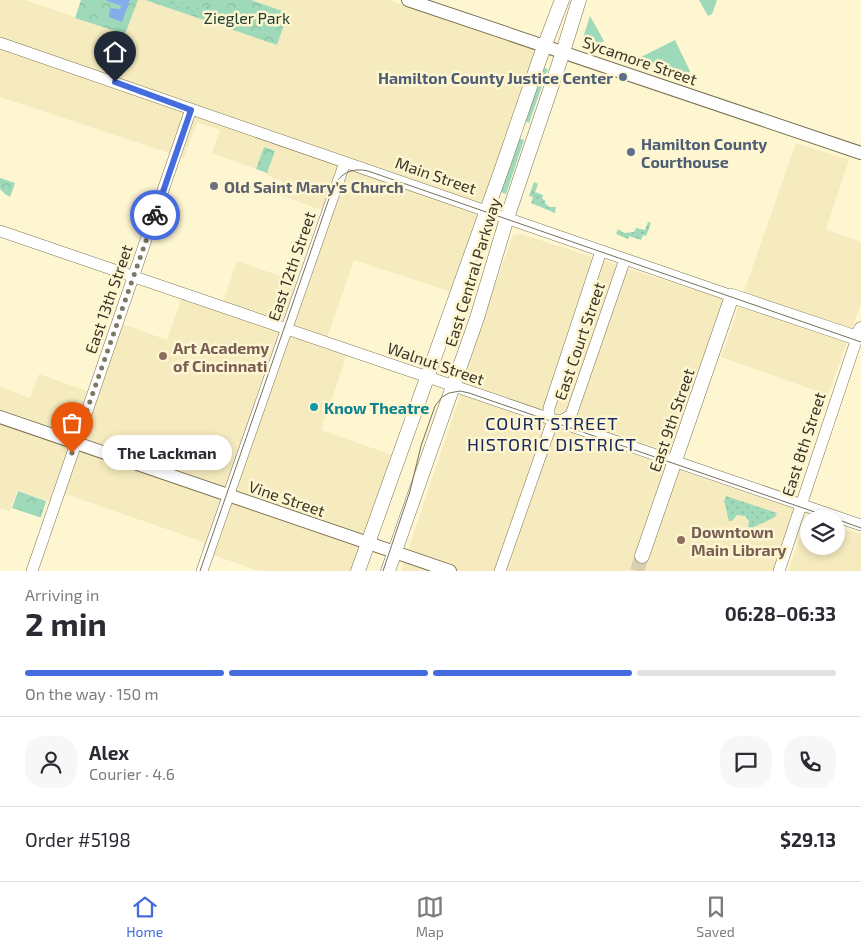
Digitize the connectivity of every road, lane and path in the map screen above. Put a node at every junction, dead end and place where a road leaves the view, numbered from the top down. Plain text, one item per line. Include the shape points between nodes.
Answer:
1 (408, 0) edge
2 (562, 0) edge
3 (579, 0) edge
4 (0, 43) edge
5 (545, 45) junction
6 (563, 52) junction
7 (191, 110) junction
8 (861, 152) edge
9 (345, 162) junction
10 (486, 211) junction
11 (507, 218) junction
12 (0, 231) edge
13 (602, 251) junction
14 (625, 259) junction
15 (133, 276) junction
16 (732, 296) junction
17 (286, 329) junction
18 (860, 336) edge
19 (427, 377) junction
20 (454, 386) junction
21 (0, 417) edge
22 (552, 420) junction
23 (75, 443) junction
24 (675, 462) junction
25 (228, 495) junction
26 (801, 505) junction
27 (861, 526) edge
28 (368, 543) junction
29 (394, 552) junction
30 (642, 556) tunnel mouth
31 (32, 571) edge
32 (202, 571) edge
33 (358, 571) edge
34 (388, 571) edge
35 (450, 571) edge
36 (500, 571) edge
37 (779, 571) edge

1 - 5 main road, Sycamore Street
2 - 5 main road, East Central Parkway
3 - 6 main road, East Central Parkway
4 - 7 street, Main Street
5 - 6 main road, Sycamore Street
5 - 10 main road, East Central Parkway
6 - 8 main road, Sycamore Street
6 - 11 main road, East Central Parkway
7 - 9 street, Main Street
7 - 15 street, East 13th Street
9 - 10 street, Main Street
9 - 17 street, East 12th Street
10 - 11 street, Main Street
10 - 19 main road, East Central Parkway
11 - 13 street, Main Street
11 - 20 main road, East Central Parkway
12 - 15 street, Walnut Street
13 - 14 street, Main Street
13 - 22 street, East Court Street via 549,408
14 - 16 street, Main Street
14 - 22 street, East Court Street via 571,415 561,421
15 - 17 street, Walnut Street
15 - 23 street, East 13th Street
16 - 18 main road, Main Street
16 - 24 main road, East 9th Street
17 - 19 street, Walnut Street
17 - 25 street, East 12th Street
18 - 26 street, East 8th Street
19 - 20 street, Walnut Street
19 - 28 main road, East Central Parkway
20 - 22 street, Walnut Street
20 - 29 main road, East Central Parkway
21 - 23 main road, Vine Street
22 - 24 street, Walnut Street
22 - 36 street, East Court Street
23 - 25 main road, Vine Street
23 - 31 street, East 13th Street
24 - 26 street, Walnut Street
24 - 30 main road, East 9th Street
25 - 28 main road, Vine Street
25 - 32 street, East 12th Street
26 - 27 street, Walnut Street
26 - 37 street, East 8th Street
28 - 29 main road, Vine Street
28 - 33 main road, East Central Parkway
29 - 34 main road, East Central Parkway
29 - 35 main road, Vine Street

